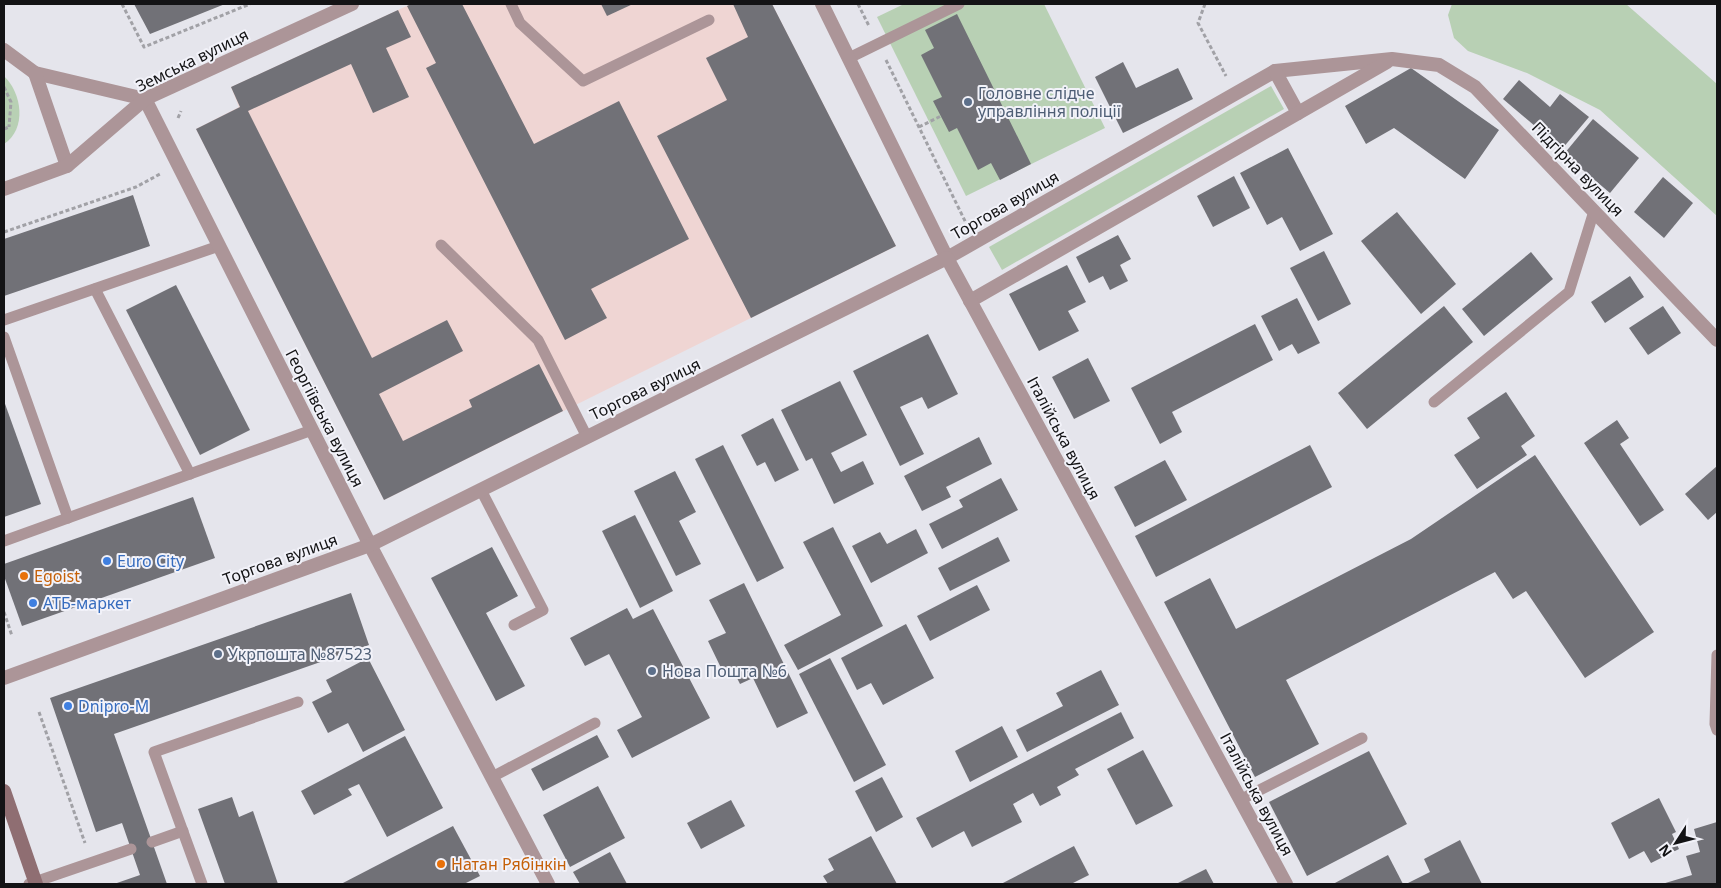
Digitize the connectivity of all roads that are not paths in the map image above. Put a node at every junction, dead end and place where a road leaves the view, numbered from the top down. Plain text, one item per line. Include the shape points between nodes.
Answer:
1 (352, 4) edge
2 (511, 4) edge
3 (822, 4) edge
4 (959, 4) edge
5 (709, 20) dead end
6 (4, 50) edge
7 (849, 58) junction
8 (1392, 60) junction
9 (1275, 71) junction
10 (35, 73) junction
11 (144, 99) junction
12 (1298, 113) junction
13 (67, 166) junction
14 (4, 189) edge
15 (1594, 211) junction
16 (441, 245) dead end
17 (219, 246) junction
18 (948, 258) junction
19 (96, 289) junction
20 (970, 301) junction
21 (4, 320) edge
22 (4, 337) edge
23 (1717, 340) edge
24 (1434, 402) dead end
25 (312, 430) junction
26 (587, 437) junction
27 (190, 474) junction
28 (481, 490) junction
29 (68, 518) junction
30 (4, 542) edge
31 (370, 545) junction
32 (514, 625) dead end
33 (1717, 654) edge
34 (4, 678) edge
35 (298, 702) dead end
36 (595, 723) dead end
37 (1717, 730) edge
38 (1362, 738) dead end
39 (492, 777) junction
40 (4, 791) edge
41 (1240, 800) junction
42 (183, 831) junction
43 (152, 842) dead end
44 (131, 849) dead end
45 (33, 884) edge
46 (202, 884) edge
47 (548, 884) edge
48 (1286, 884) edge

1 - 11 street, Земська вулиця
2 - 5 lane via 520,24 583,81
3 - 7 street, Італійська вулиця
4 - 7 lane
6 - 10 street
7 - 18 street, Італійська вулиця
8 - 9 street, Торгова вулиця
8 - 12 street
8 - 15 street, Підгірна вулиця via 1439,65 1475,87
9 - 12 street
9 - 18 street, Торгова вулиця
10 - 11 street
10 - 13 street
11 - 13 street, Земська вулиця
11 - 17 street, Георгіївська вулиця
12 - 20 street
13 - 14 street, Земська вулиця
15 - 23 street, Підгірна вулиця
15 - 24 lane via 1569,292
16 - 26 lane via 538,340
17 - 19 lane
17 - 25 street, Георгіївська вулиця
18 - 20 street, Італійська вулиця
18 - 26 street, Торгова вулиця
19 - 21 lane
19 - 27 lane
20 - 41 street, Італійська вулиця
22 - 29 lane
25 - 27 lane
25 - 31 street, Георгіївська вулиця
26 - 28 street, Торгова вулиця
27 - 29 lane
28 - 31 street, Торгова вулиця
28 - 32 lane via 544,610
29 - 30 lane
31 - 34 street, Торгова вулиця
31 - 39 street, Георгіївська вулиця
33 - 37 lane
35 - 42 lane via 154,752
36 - 39 lane
38 - 41 lane
39 - 47 street, Георгіївська вулиця
40 - 45 main road
41 - 48 street, Італійська вулиця
42 - 43 lane
42 - 46 lane
44 - 45 lane

